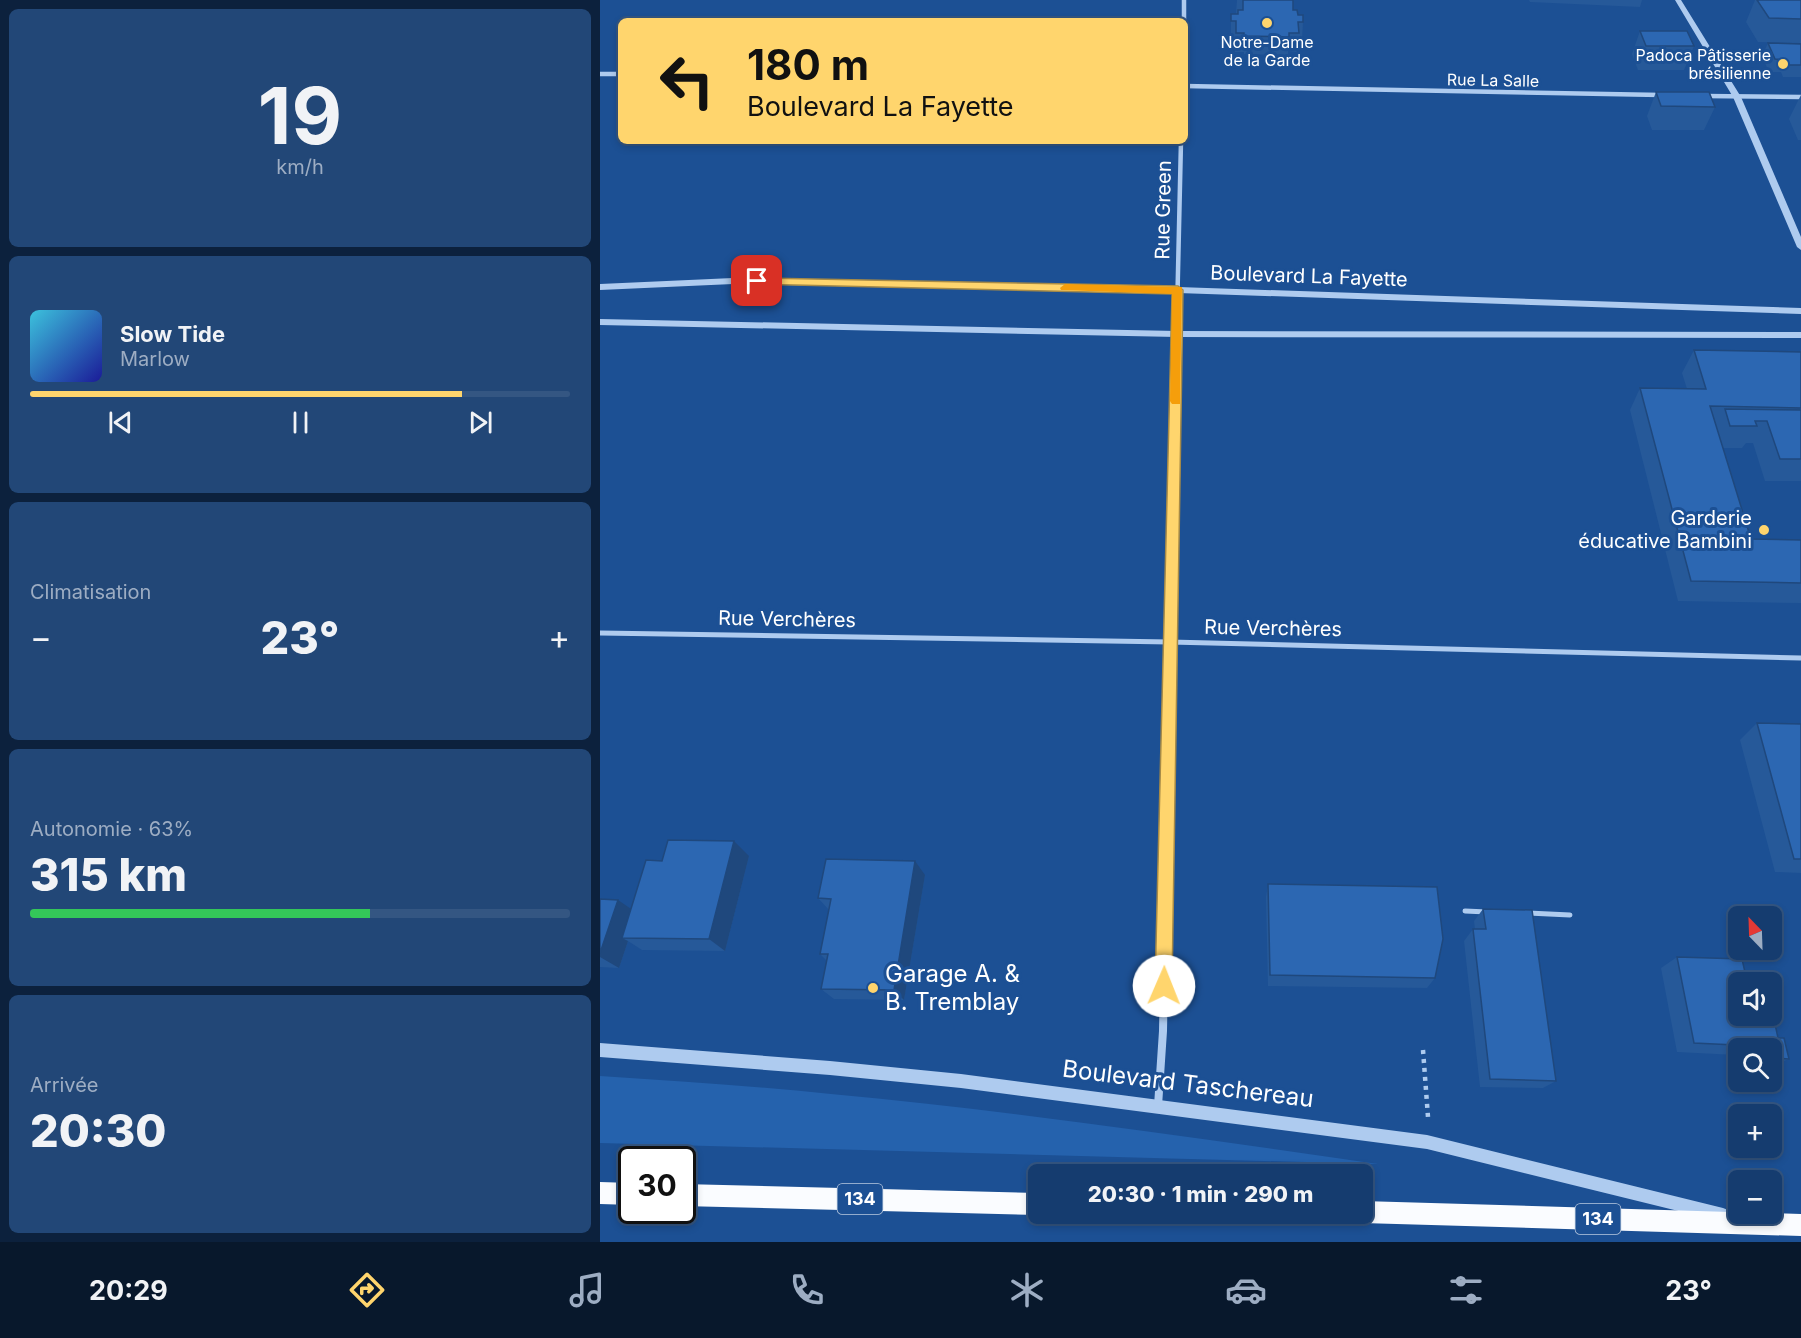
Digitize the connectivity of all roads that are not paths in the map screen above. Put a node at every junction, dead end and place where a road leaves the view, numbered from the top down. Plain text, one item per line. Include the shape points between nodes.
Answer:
1 (1184, 0) edge
2 (1678, 0) edge
3 (1184, 18) edge
4 (600, 74) edge
5 (618, 74) edge
6 (1188, 86) edge
7 (1666, 95) edge
8 (1701, 96) edge
9 (1737, 97) junction
10 (1801, 97) edge
11 (1181, 144) edge
12 (1801, 247) edge
13 (600, 287) edge
14 (1178, 290) junction
15 (1801, 311) edge
16 (600, 322) edge
17 (1177, 334) junction
18 (1801, 335) edge
19 (600, 633) edge
20 (1170, 642) junction
21 (1801, 658) edge
22 (1465, 911) dead end
23 (1500, 912) edge
24 (1523, 913) edge
25 (1570, 915) dead end
26 (600, 1050) edge
27 (1158, 1107) junction
28 (600, 1193) edge
29 (618, 1194) edge
30 (696, 1195) edge
31 (1028, 1204) edge
32 (1373, 1212) edge
33 (1728, 1216) edge
34 (1728, 1223) edge
35 (1760, 1224) edge
36 (1801, 1225) edge

1 - 3 street
2 - 9 street
4 - 5 street
6 - 7 street, Rue La Salle
8 - 9 street
9 - 10 street
9 - 12 street
11 - 14 street, Rue Green
13 - 14 street, Boulevard La Fayette via 734,281
14 - 15 street, Boulevard La Fayette
14 - 17 street, Rue Green
16 - 17 street
17 - 18 street
17 - 20 street, Rue Green
19 - 20 street, Rue Verchères
20 - 21 street, Rue Verchères
20 - 27 street, Rue Green via 1163,1031
22 - 23 lane
24 - 25 lane
26 - 27 street, Boulevard Taschereau via 830,1068
27 - 33 street, Boulevard Taschereau via 1427,1142
28 - 29 highway
30 - 31 highway, 134
32 - 34 highway, Boulevard Taschereau / 134
35 - 36 highway, Boulevard Taschereau / 134

